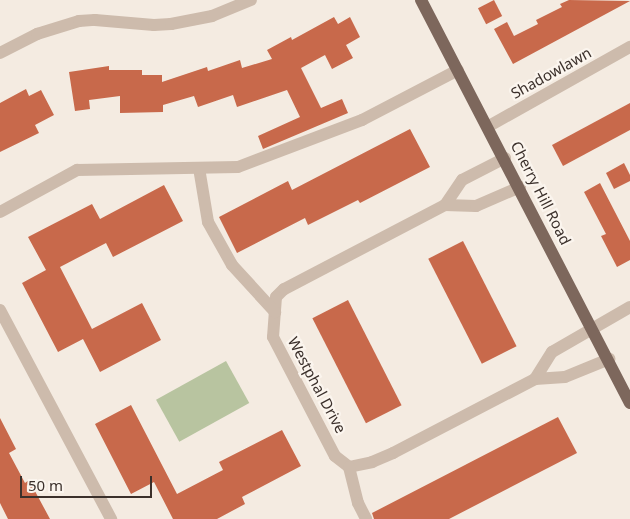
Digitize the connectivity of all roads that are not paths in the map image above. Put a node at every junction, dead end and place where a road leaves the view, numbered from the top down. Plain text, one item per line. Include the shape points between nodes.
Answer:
1 (251, 0) edge
2 (421, 0) edge
3 (630, 48) edge
4 (0, 53) edge
5 (458, 70) junction
6 (489, 126) junction
7 (505, 158) junction
8 (199, 168) junction
9 (520, 187) junction
10 (445, 205) junction
11 (0, 212) edge
12 (630, 307) edge
13 (0, 310) edge
14 (275, 312) junction
15 (593, 328) junction
16 (609, 360) junction
17 (535, 379) junction
18 (630, 403) edge
19 (349, 467) junction
20 (111, 519) edge
21 (366, 519) edge

1 - 4 street via 212,16 171,24 79,21 37,34
2 - 5 main road, Cherry Hill Road
3 - 6 street, Shadowlawn
5 - 6 main road, Cherry Hill Road
5 - 8 street via 362,120 238,167
6 - 7 main road, Cherry Hill Road
7 - 9 main road, Cherry Hill Road
7 - 10 street, Westphal Drive via 462,180
8 - 11 street via 77,170
8 - 14 street via 208,222 232,266
9 - 10 street, Westphal Drive via 476,206
9 - 15 main road, Cherry Hill Road
10 - 14 street, Westphal Drive via 284,289 276,297
12 - 15 street
13 - 20 street
14 - 19 street, Westphal Drive via 273,337 335,456
15 - 16 main road, Cherry Hill Road
15 - 17 street via 552,352
16 - 17 street via 565,377
16 - 18 main road, Cherry Hill Road
17 - 19 street via 393,453
19 - 21 street via 358,503

